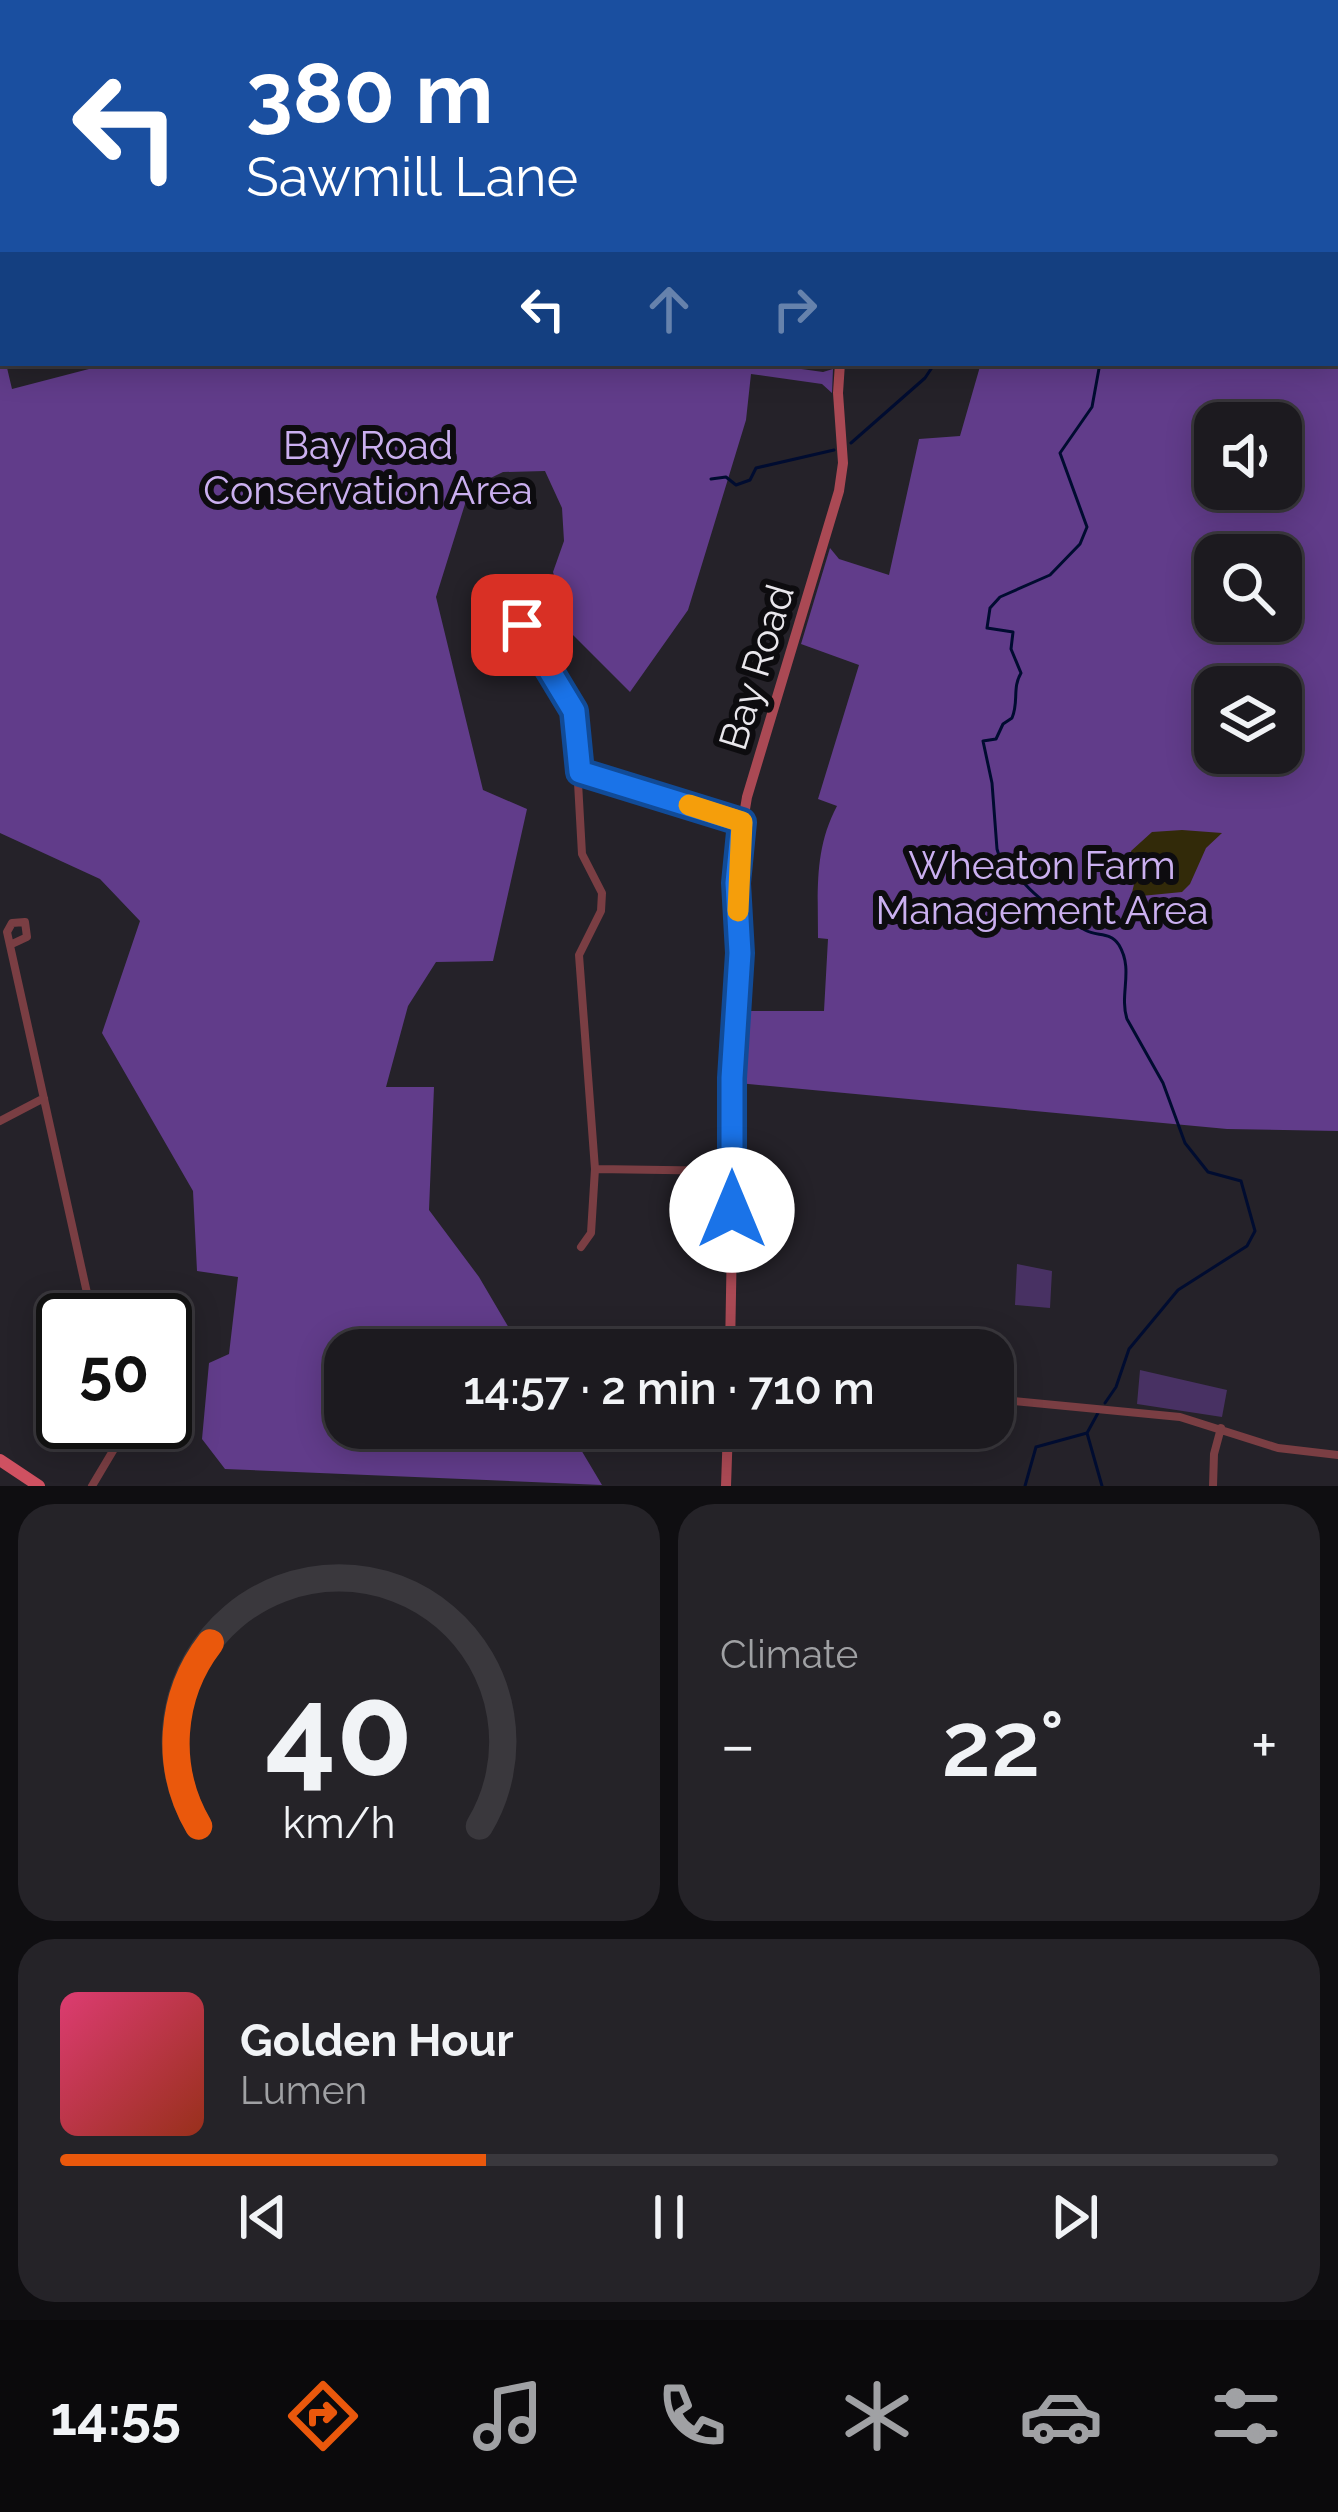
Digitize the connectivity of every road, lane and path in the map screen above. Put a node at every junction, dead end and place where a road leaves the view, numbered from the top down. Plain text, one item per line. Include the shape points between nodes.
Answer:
1 (840, 366) edge
2 (522, 625) dead end
3 (580, 772) junction
4 (742, 822) junction
5 (12, 944) dead end
6 (44, 1098) junction
7 (0, 1121) edge
8 (595, 1169) junction
9 (732, 1171) junction
10 (580, 1247) dead end
11 (86, 1293) edge
12 (730, 1329) edge
13 (1014, 1402) edge
14 (1221, 1428) junction
15 (114, 1449) edge
16 (727, 1449) edge
17 (1338, 1455) edge
18 (0, 1460) edge
19 (39, 1486) edge
20 (92, 1486) edge
21 (726, 1486) edge
22 (1213, 1486) edge

1 - 4 main road, Bay Road via 841,483
2 - 3 street via 574,711
3 - 4 street
3 - 8 street via 582,854 602,893 579,955
4 - 9 main road, Bay Road
5 - 6 street
6 - 7 street
6 - 11 street
8 - 9 street
8 - 10 street via 591,1233
9 - 12 main road, Bay Road
13 - 14 street
14 - 17 street via 1278,1448
14 - 22 street
15 - 20 street
16 - 21 main road
18 - 19 main road

